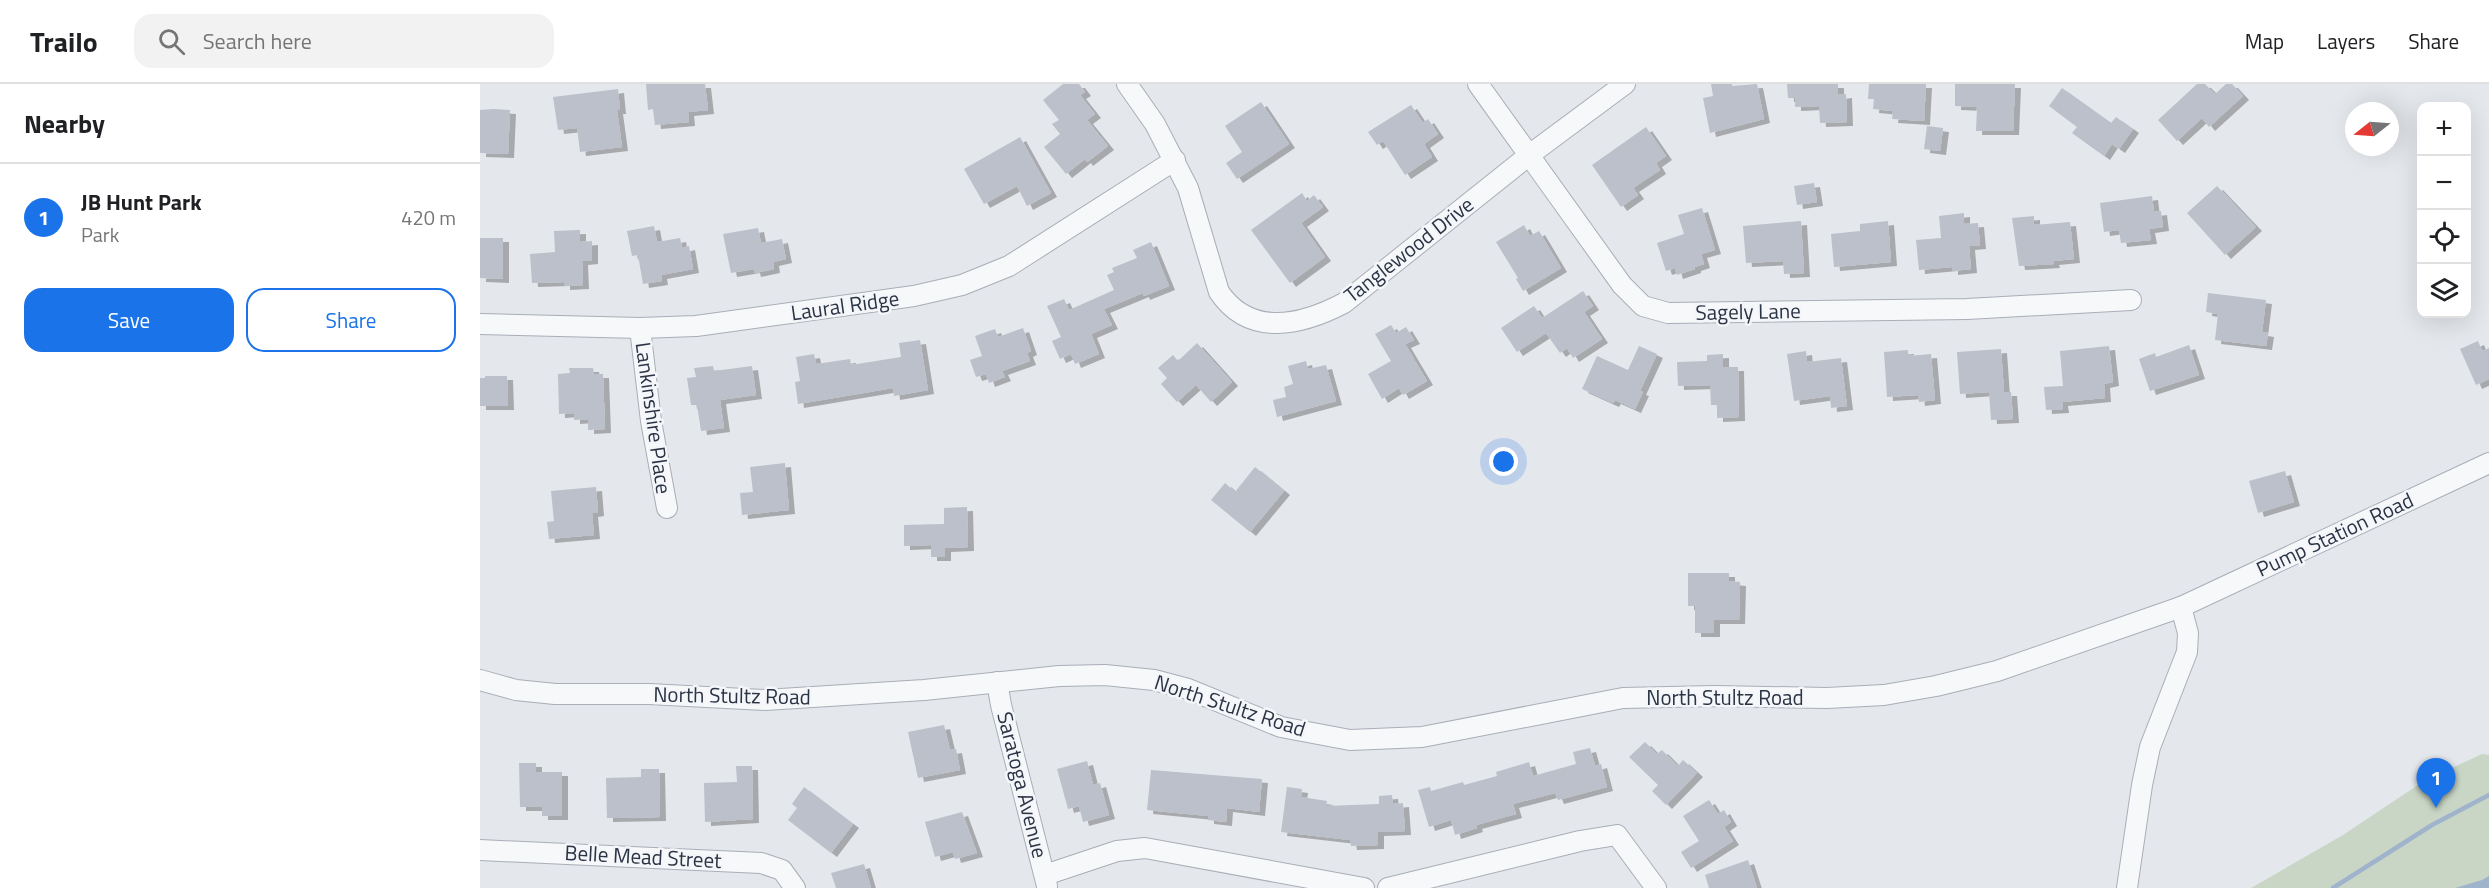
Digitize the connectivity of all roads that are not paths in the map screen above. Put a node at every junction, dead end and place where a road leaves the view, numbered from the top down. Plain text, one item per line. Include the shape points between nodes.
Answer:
1 (1126, 84) edge
2 (1478, 84) edge
3 (1625, 84) edge
4 (1528, 156) junction
5 (1174, 160) junction
6 (2131, 300) dead end
7 (480, 324) edge
8 (640, 328) junction
9 (2489, 463) edge
10 (667, 508) dead end
11 (2181, 607) junction
12 (480, 680) edge
13 (997, 682) junction
14 (480, 850) edge
15 (1046, 881) edge
16 (795, 888) edge
17 (1364, 888) edge
18 (1388, 888) edge
19 (1656, 888) edge
20 (2127, 888) edge

1 - 5 street, Tanglewood Drive via 1155,124
2 - 4 street, Sagely Lane
3 - 4 street, Tanglewood Drive
4 - 5 street, Tanglewood Drive via 1344,303 1311,317 1276,323 1261,322 1228,305 1220,292 1188,188
4 - 6 street, Sagely Lane via 1622,285 1643,306 1656,310 1682,313 1967,309
5 - 8 street, Laural Ridge via 1019,260 962,285 914,296 745,320
7 - 8 street, Laural Ridge
8 - 10 street, Lankinshire Place via 651,422
9 - 11 street, Pump Station Road
11 - 13 street, North Stultz Road via 1997,671 1884,695 1815,699 1623,698 1411,737 1350,740 1281,727 1188,689 1154,680 1082,675
11 - 20 street via 2188,633 2187,652 2150,747
12 - 13 street, North Stultz Road via 516,690 555,694 765,700
13 - 15 street, Saratoga Avenue
14 - 16 street, Belle Mead Street via 761,863 782,870
15 - 17 street via 1117,851 1145,848
18 - 19 street via 1617,835

